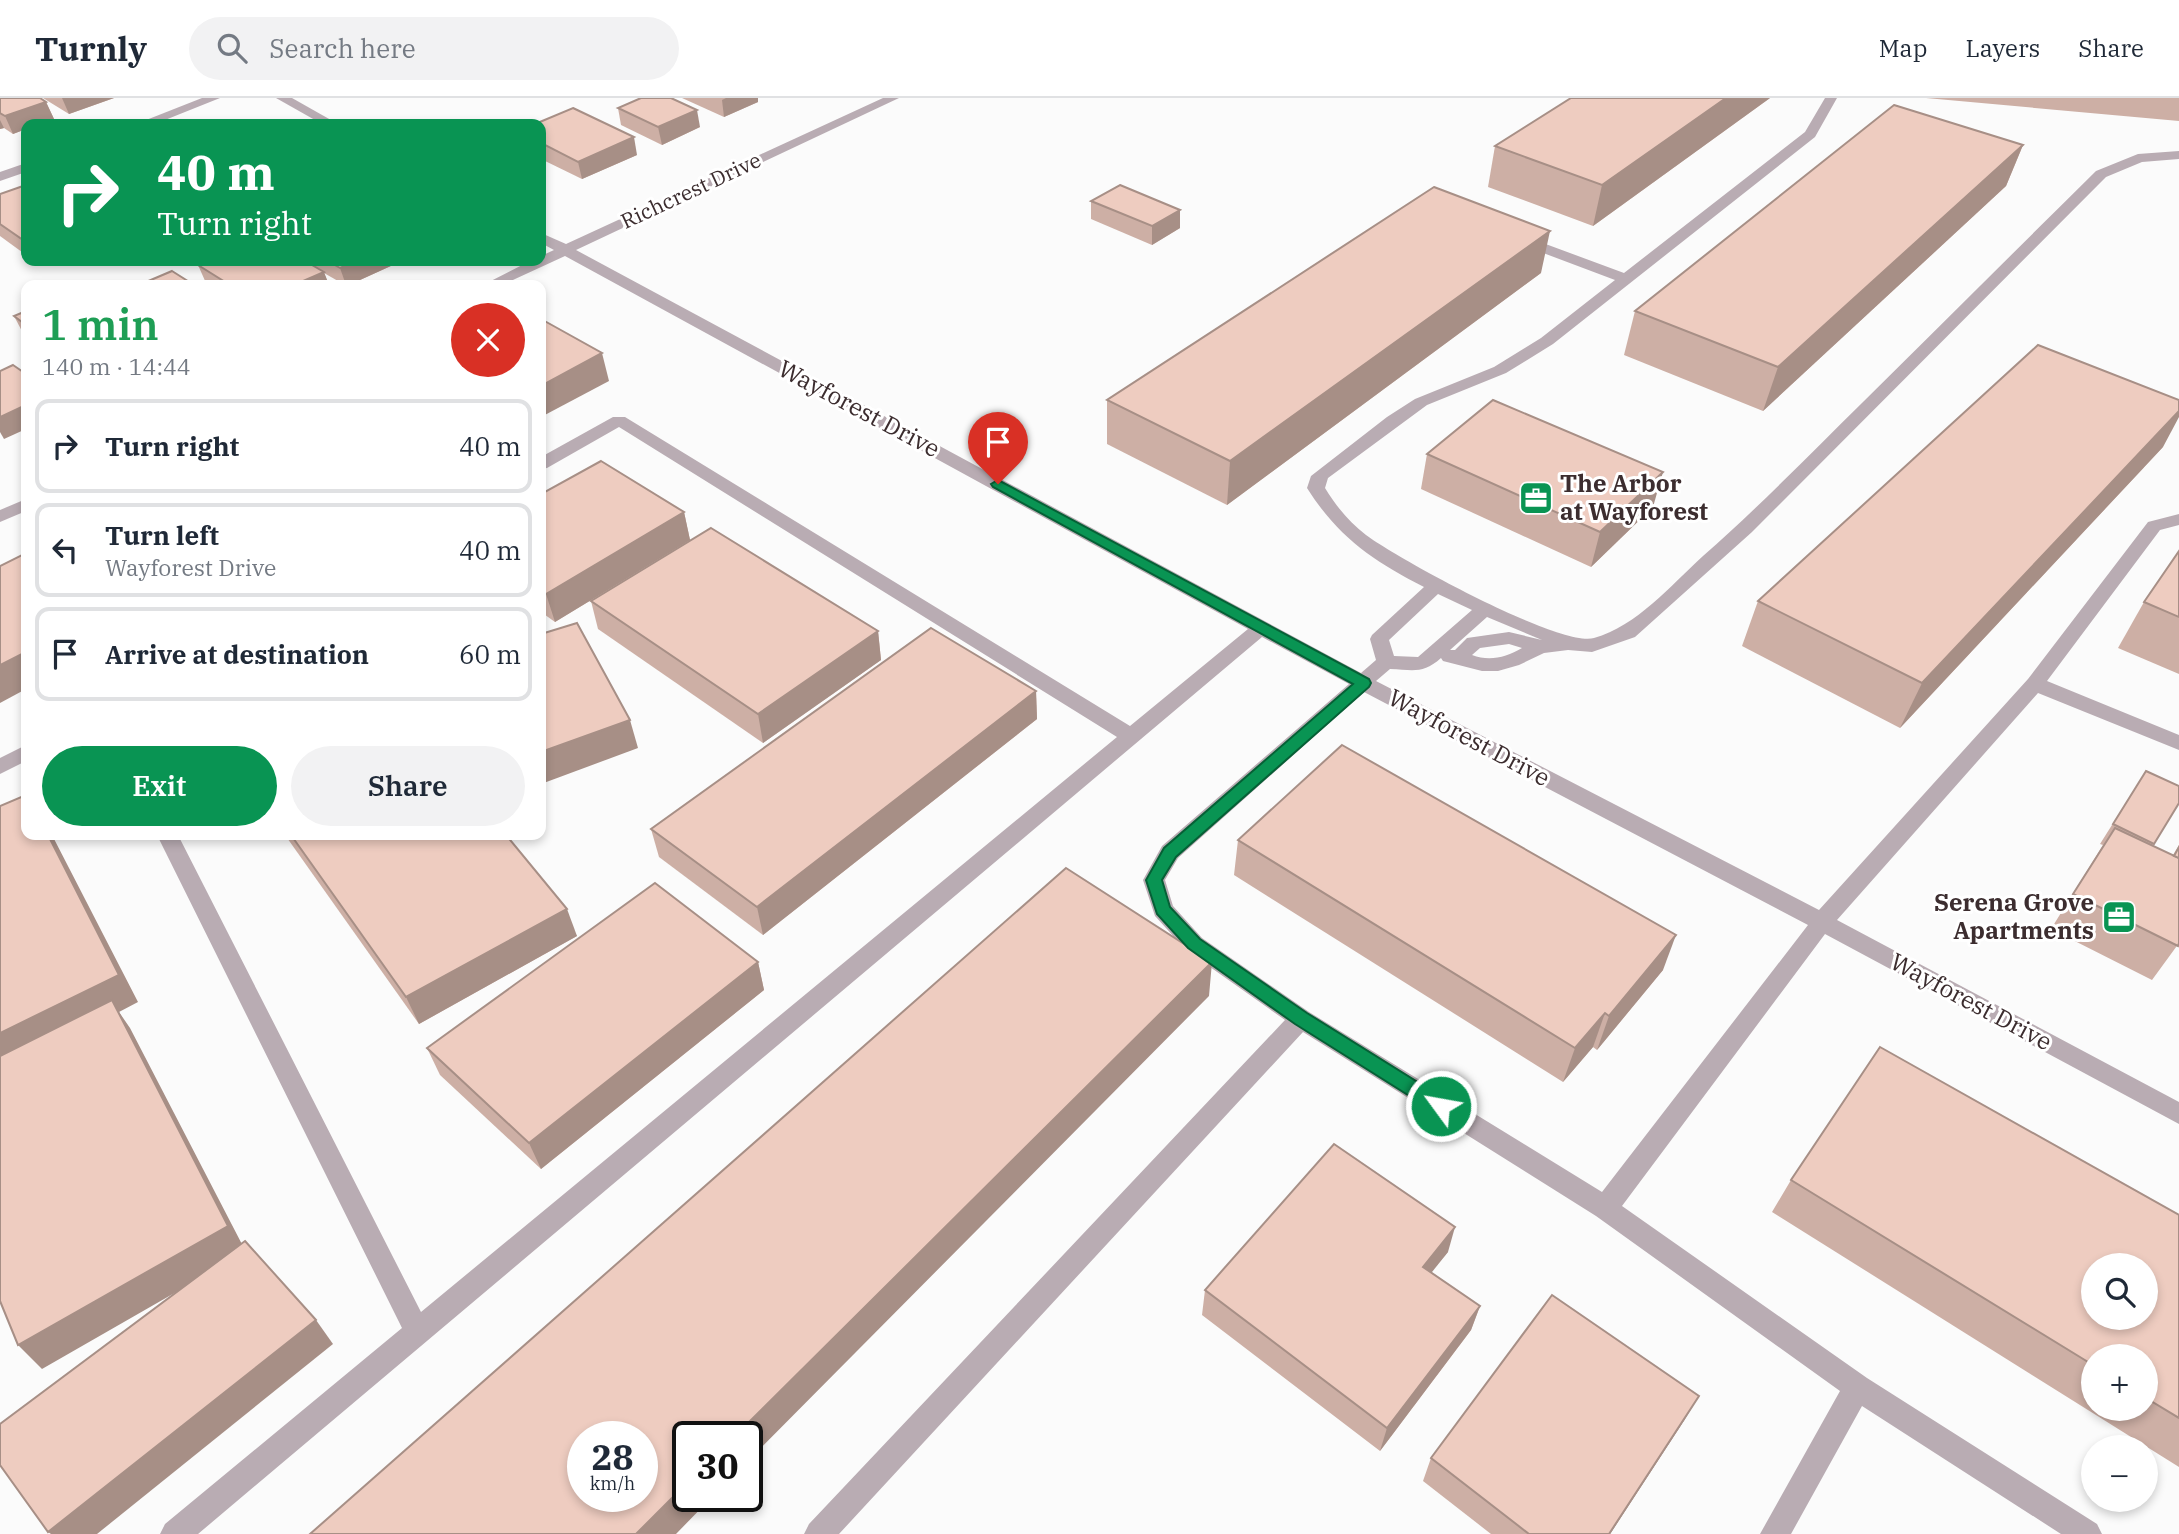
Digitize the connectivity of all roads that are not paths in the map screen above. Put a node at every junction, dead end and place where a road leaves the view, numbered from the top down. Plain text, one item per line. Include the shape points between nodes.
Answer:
1 (214, 98) edge
2 (282, 98) edge
3 (893, 98) edge
4 (1830, 98) edge
5 (156, 119) edge
6 (322, 119) edge
7 (2179, 155) edge
8 (21, 169) edge
9 (0, 177) edge
10 (1511, 236) edge
11 (546, 240) edge
12 (565, 250) junction
13 (546, 259) edge
14 (531, 266) edge
15 (1625, 279) junction
16 (501, 280) edge
17 (546, 461) edge
18 (21, 506) edge
19 (0, 517) edge
20 (2179, 519) edge
21 (1437, 585) junction
22 (1486, 608) junction
23 (1262, 627) junction
24 (1568, 644) junction
25 (1429, 658) junction
26 (1386, 662) junction
27 (1363, 683) junction
28 (2035, 684) junction
29 (1133, 737) junction
30 (2179, 743) edge
31 (21, 755) edge
32 (0, 767) edge
33 (170, 840) edge
34 (1822, 922) junction
35 (1301, 1018) junction
36 (2179, 1114) edge
37 (1605, 1209) junction
38 (417, 1331) junction
39 (1857, 1387) junction
40 (175, 1534) edge
41 (819, 1534) edge
42 (1775, 1534) edge
43 (2087, 1534) edge

1 - 5 street
2 - 6 street
3 - 12 street, Richcrest Drive
4 - 15 street via 1810,134
7 - 24 street via 2128,160 2101,174 1775,499 1628,633 1591,646
8 - 9 street
10 - 15 street
11 - 12 street, Wayforest Drive
12 - 13 street, Richcrest Drive
12 - 23 street, Wayforest Drive
14 - 16 street, Richcrest Drive
15 - 21 street via 1547,341 1500,370 1421,402 1320,476 1316,488 1322,502 1362,541
17 - 29 street via 620,420
18 - 19 street
20 - 28 street via 2154,526
21 - 22 street
21 - 26 street via 1379,639
22 - 24 street
22 - 25 street
23 - 27 street, Wayforest Drive
23 - 29 street
24 - 25 street via 1539,647 1518,661 1481,665 1460,656
25 - 26 street via 1422,664
26 - 27 street
27 - 34 street, Wayforest Drive
27 - 35 street via 1170,852 1154,880 1163,909 1194,944
28 - 30 street
28 - 34 street
29 - 38 street
31 - 32 street
33 - 38 street
34 - 36 street, Wayforest Drive
34 - 37 street
35 - 37 street
35 - 41 street
37 - 39 street
38 - 40 street
39 - 42 street
39 - 43 street

